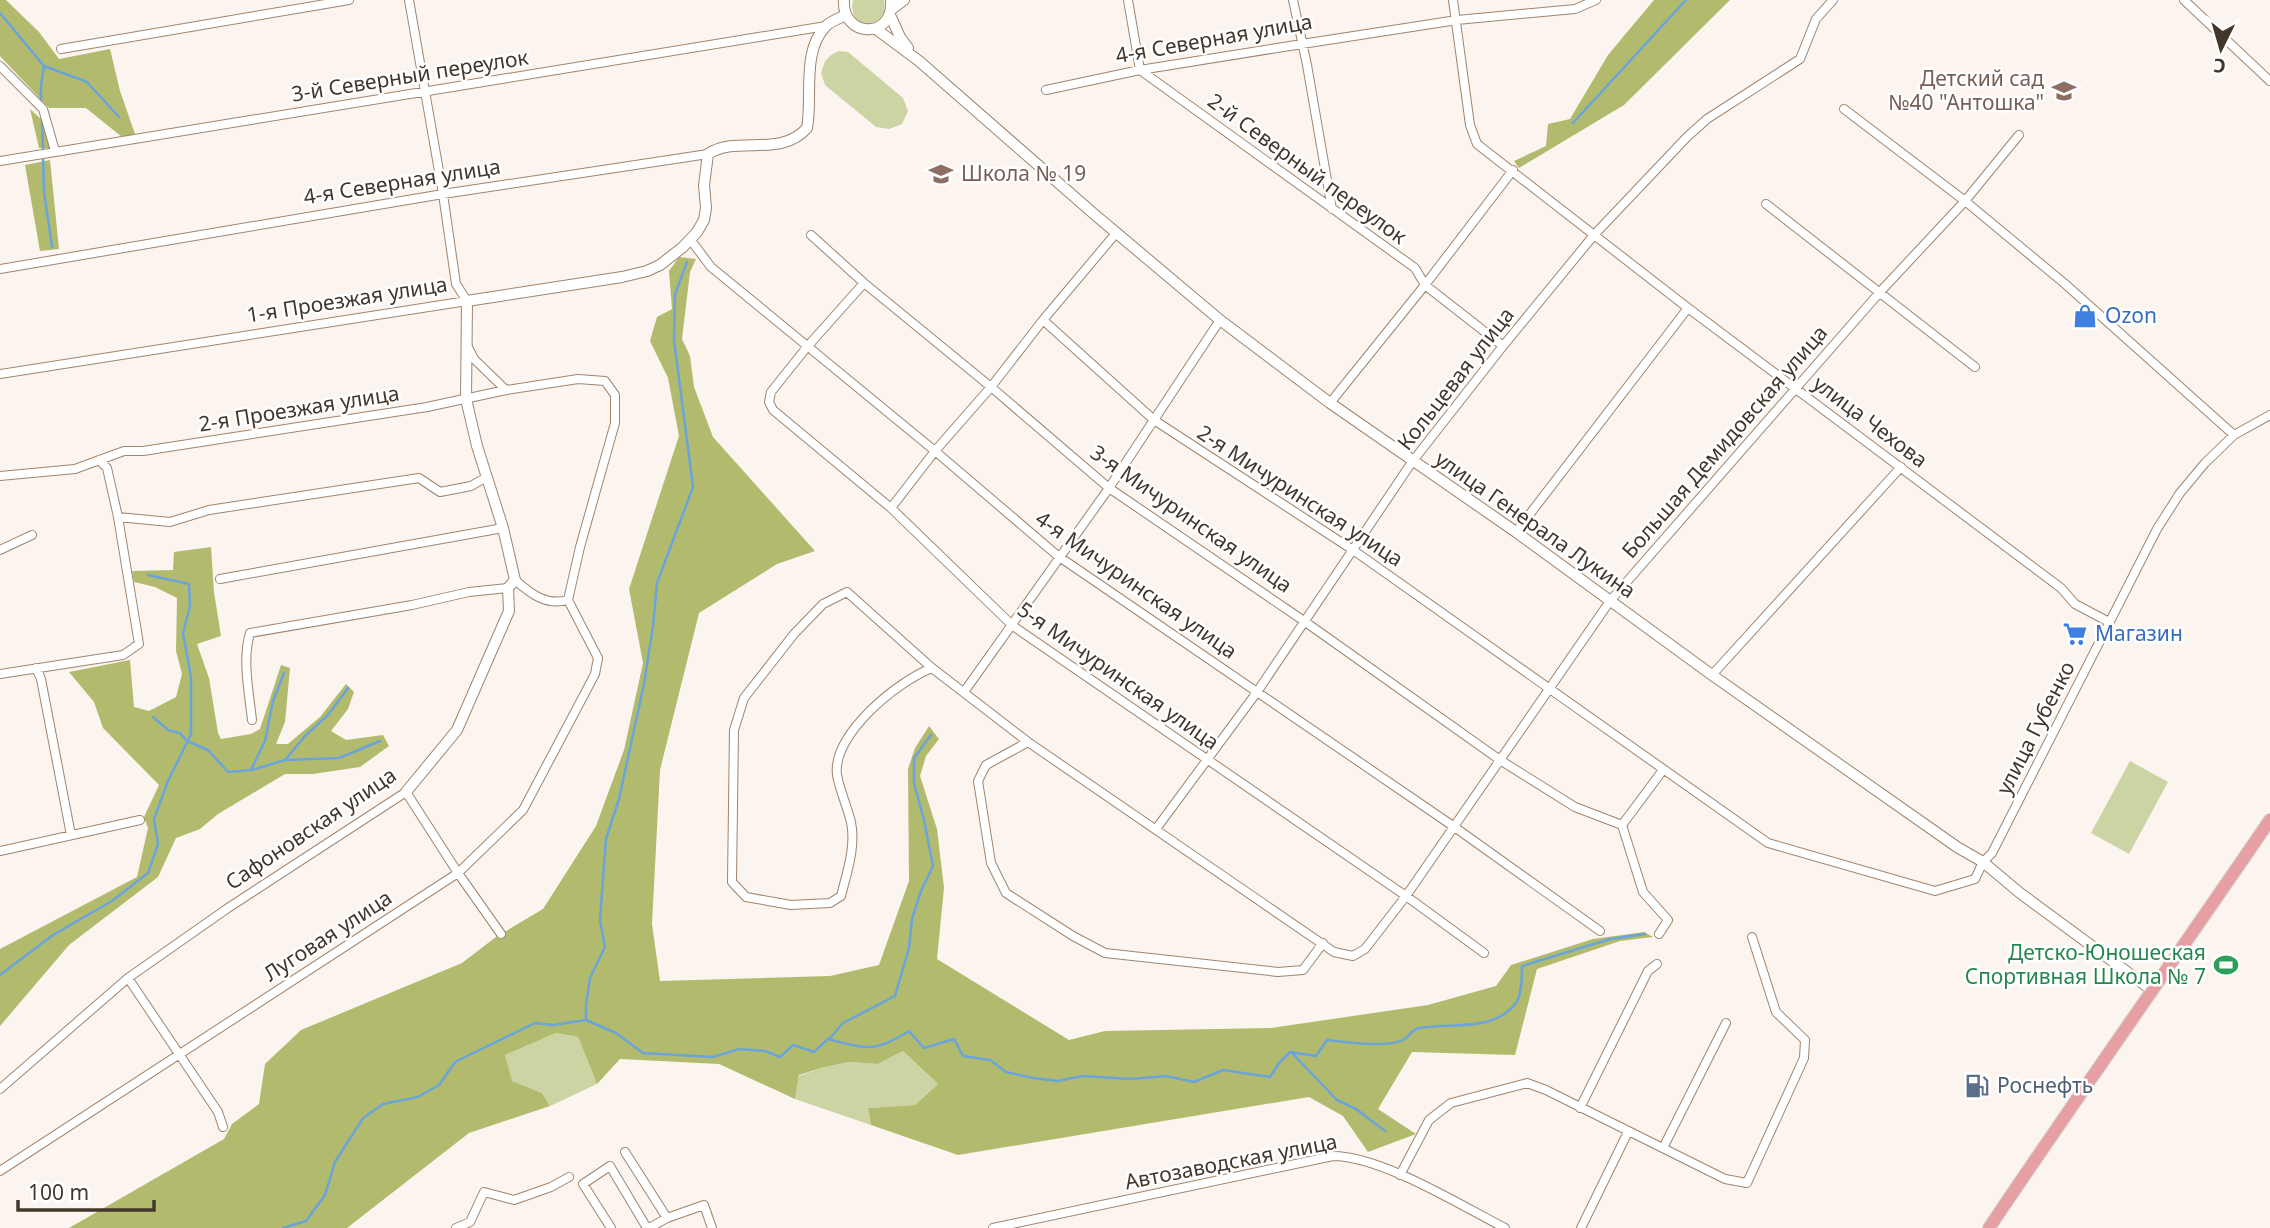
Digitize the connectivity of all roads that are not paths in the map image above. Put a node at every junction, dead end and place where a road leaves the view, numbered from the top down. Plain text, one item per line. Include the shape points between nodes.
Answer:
1 (349, 0) edge
2 (410, 0) edge
3 (904, 0) edge
4 (1128, 0) edge
5 (1293, 0) edge
6 (1453, 0) edge
7 (1596, 0) edge
8 (1833, 0) edge
9 (2184, 0) edge
10 (843, 6) edge
11 (891, 8) edge
12 (1457, 20) junction
13 (826, 26) junction
14 (876, 29) junction
15 (1302, 44) junction
16 (61, 49) dead end
17 (919, 61) junction
18 (1, 67) edge
19 (1140, 69) junction
20 (2270, 81) edge
21 (1046, 90) dead end
22 (425, 91) junction
23 (1844, 109) dead end
24 (2019, 135) dead end
25 (55, 151) junction
26 (708, 154) junction
27 (0, 161) edge
28 (1513, 170) junction
29 (443, 194) junction
30 (1965, 201) junction
31 (1766, 204) dead end
32 (1332, 209) junction
33 (1117, 232) junction
34 (811, 235) dead end
35 (1594, 235) junction
36 (690, 239) junction
37 (0, 269) edge
38 (864, 284) junction
39 (1425, 285) junction
40 (1880, 292) junction
41 (467, 301) junction
42 (1688, 308) junction
43 (1043, 320) junction
44 (1220, 320) junction
45 (467, 345) junction
46 (807, 346) junction
47 (1503, 346) junction
48 (1975, 367) dead end
49 (0, 374) edge
50 (991, 387) junction
51 (1795, 388) junction
52 (506, 390) junction
53 (466, 399) junction
54 (1330, 403) junction
55 (2270, 415) edge
56 (1153, 420) junction
57 (2234, 435) junction
58 (935, 451) junction
59 (99, 460) junction
60 (1412, 462) junction
61 (1901, 467) junction
62 (0, 476) edge
63 (487, 477) junction
64 (1109, 488) junction
65 (891, 508) junction
66 (118, 517) junction
67 (503, 528) junction
68 (1516, 532) junction
69 (32, 535) dead end
70 (0, 550) edge
71 (1353, 550) junction
72 (1059, 556) junction
73 (220, 579) dead end
74 (511, 584) junction
75 (568, 600) junction
76 (1610, 601) junction
77 (1304, 621) junction
78 (2109, 622) junction
79 (1013, 626) junction
80 (36, 668) junction
81 (932, 668) junction
82 (0, 674) edge
83 (1712, 675) junction
84 (1550, 687) junction
85 (964, 692) junction
86 (1257, 692) junction
87 (252, 720) dead end
88 (1028, 742) junction
89 (1206, 760) junction
90 (1500, 760) junction
91 (1663, 770) junction
92 (406, 792) junction
93 (140, 820) dead end
94 (2270, 820) edge
95 (1622, 825) junction
96 (1453, 827) junction
97 (1156, 829) junction
98 (71, 835) junction
99 (0, 850) edge
100 (1983, 862) junction
101 (458, 873) junction
102 (1936, 891) joint
103 (1406, 896) junction
104 (1600, 931) dead end
105 (501, 934) dead end
106 (1659, 934) dead end
107 (1752, 937) dead end
108 (1322, 943) junction
109 (1484, 954) dead end
110 (1657, 964) dead end
111 (128, 978) junction
112 (2153, 991) junction
113 (1726, 1023) dead end
114 (179, 1054) junction
115 (0, 1089) edge
116 (1580, 1108) junction
117 (223, 1127) dead end
118 (1628, 1132) junction
119 (1663, 1148) junction
120 (625, 1152) dead end
121 (0, 1171) edge
122 (1400, 1175) junction
123 (569, 1177) dead end
124 (667, 1219) junction
125 (456, 1228) edge
126 (611, 1228) edge
127 (648, 1228) edge
128 (712, 1228) edge
129 (993, 1228) edge
130 (1505, 1228) edge
131 (1581, 1228) edge
132 (1989, 1228) edge

1 - 16 street
2 - 22 street
3 - 11 main road
4 - 19 street
5 - 15 street
6 - 12 street
7 - 12 street, 4-я Северная улица via 1575,9
8 - 35 street, Кольцевая улица via 1816,19 1800,59 1707,119
9 - 20 street
10 - 13 main road
10 - 14 main road, улица Генерала Лукина via 853,25
11 - 14 main road
11 - 17 main road, улица Генерала Лукина via 903,42
12 - 15 street, 4-я Северная улица
12 - 28 street, улица Чехова via 1470,125 1477,144
13 - 22 street, 3-й Северный переулок
13 - 26 main road, 4-я Северная улица via 810,65 807,128 780,143 726,147
14 - 17 main road, улица Генерала Лукина
15 - 19 street, 4-я Северная улица
15 - 32 street
17 - 33 main road, улица Генерала Лукина
18 - 25 street via 43,108
19 - 21 street, 4-я Северная улица
19 - 32 street, 2-й Северный переулок
22 - 25 street, 3-й Северный переулок
22 - 29 street
23 - 30 street
24 - 30 street, Большая Демидовская улица
25 - 27 street, 3-й Северный переулок
26 - 29 street, 4-я Северная улица
26 - 36 main road via 705,220
28 - 35 street, улица Чехова
28 - 39 street
29 - 37 street, 4-я Северная улица
29 - 41 street via 456,284
30 - 40 street, Большая Демидовская улица
30 - 57 street
31 - 40 street
32 - 39 street, 2-й Северный переулок via 1415,268
33 - 43 street
33 - 44 main road, улица Генерала Лукина
34 - 38 street, 3-я Мичуринская улица
35 - 42 street, улица Чехова
35 - 47 street, Кольцевая улица
36 - 41 main road, 1-я Проезжая улица via 647,271
36 - 46 street, 4-я Мичуринская улица via 711,267
38 - 46 street
38 - 50 street, 3-я Мичуринская улица
39 - 47 street, 2-й Северный переулок
39 - 54 street
40 - 48 street
40 - 51 street, Большая Демидовская улица
41 - 45 main road, Сафоновская улица
41 - 49 street, 1-я Проезжая улица
42 - 51 street, улица Чехова
42 - 68 street
43 - 50 street
43 - 56 street, 2-я Мичуринская улица
44 - 54 main road, улица Генерала Лукина
44 - 56 street
45 - 52 street via 474,359
45 - 53 main road, Сафоновская улица
46 - 58 street, 4-я Мичуринская улица
46 - 65 street, 5-я Мичуринская улица via 771,393 773,410
47 - 60 street, Кольцевая улица
50 - 58 street
50 - 64 street, 3-я Мичуринская улица
51 - 61 street, улица Чехова
51 - 76 street, Большая Демидовская улица
52 - 53 street, 2-я Проезжая улица
52 - 75 street, 2-я Проезжая улица via 578,379 605,381 615,395 615,423
53 - 59 street, 2-я Проезжая улица via 124,451
53 - 63 main road, Сафоновская улица
54 - 60 main road, улица Генерала Лукина
55 - 57 street, улица Губенко
56 - 64 street
56 - 71 street, 2-я Мичуринская улица
57 - 78 street, улица Губенко via 2180,493
58 - 65 street
58 - 72 street, 4-я Мичуринская улица
59 - 62 street, 2-я Проезжая улица via 75,469
59 - 66 street via 107,468
60 - 68 main road, улица Генерала Лукина
60 - 71 street, Кольцевая улица
61 - 78 street, улица Чехова via 2061,588 2075,604
61 - 83 street
63 - 66 street via 471,486 440,492 419,478 364,485 209,510 170,522
63 - 67 main road, Сафоновская улица
64 - 72 street
64 - 77 street, 3-я Мичуринская улица
65 - 79 street, 5-я Мичуринская улица
66 - 80 street via 139,645 123,655
67 - 73 street
67 - 74 main road, Сафоновская улица
68 - 76 main road, улица Генерала Лукина
69 - 70 street
71 - 77 street, Кольцевая улица
71 - 84 street, 2-я Мичуринская улица
72 - 79 street
72 - 86 street, 4-я Мичуринская улица
74 - 75 street via 556,604
74 - 87 street via 250,633 247,682
74 - 92 main road, Сафоновская улица via 509,611 457,730
75 - 101 street, Луговая улица via 598,659 595,674 523,810
76 - 83 main road, улица Генерала Лукина
76 - 84 street, Большая Демидовская улица
77 - 86 street, Кольцевая улица
77 - 90 street, 3-я Мичуринская улица
78 - 100 street, улица Губенко via 1992,853
79 - 85 street
79 - 89 street, 5-я Мичуринская улица
80 - 82 street
80 - 98 street
81 - 81 street via 847,592 823,604 794,634 744,698 734,730 732,882 746,897 791,905 830,903 841,896 853,847 852,824 837,773 843,743 884,696
81 - 85 street
83 - 100 main road, улица Генерала Лукина
84 - 90 street, Большая Демидовская улица
84 - 91 street, 2-я Мичуринская улица
85 - 88 street
86 - 89 street, Кольцевая улица
86 - 96 street, 4-я Мичуринская улица
88 - 97 street
88 - 108 street via 986,765 978,781 991,863 1006,892 1105,953 1278,972 1303,970
89 - 97 street, Кольцевая улица
89 - 103 street, 5-я Мичуринская улица
90 - 95 street, 3-я Мичуринская улица via 1576,807
90 - 96 street, Большая Демидовская улица
91 - 95 street
91 - 102 street, 2-я Мичуринская улица via 1768,843
92 - 101 street
92 - 111 street, Сафоновская улица
93 - 98 street
94 - 112 main road
95 - 106 street via 1643,892 1668,920
96 - 103 street, Большая Демидовская улица
96 - 104 street, 4-я Мичуринская улица
97 - 108 street
98 - 99 street
100 - 102 street, улица Губенко via 1975,879
100 - 112 main road, улица Генерала Лукина
101 - 105 street
101 - 114 street, Луговая улица
103 - 108 street, Большая Демидовская улица via 1364,949 1353,956 1334,952
103 - 109 street, 5-я Мичуринская улица
107 - 119 street via 1776,1012 1805,1040 1804,1058 1747,1183 1725,1180
110 - 116 street via 1648,971
111 - 114 street
111 - 115 street, Сафоновская улица
112 - 132 main road
113 - 119 street
114 - 117 street
114 - 121 street, Луговая улица
116 - 118 street
116 - 122 street via 1527,1083 1451,1103 1429,1120
118 - 119 street
118 - 131 street
120 - 124 street
122 - 129 street, Автозаводская улица via 1362,1159 1332,1156
122 - 130 street, Автозаводская улица
123 - 125 street via 514,1200 484,1192 470,1222
124 - 127 street
124 - 128 street via 704,1205
126 - 127 street via 583,1184 610,1166

